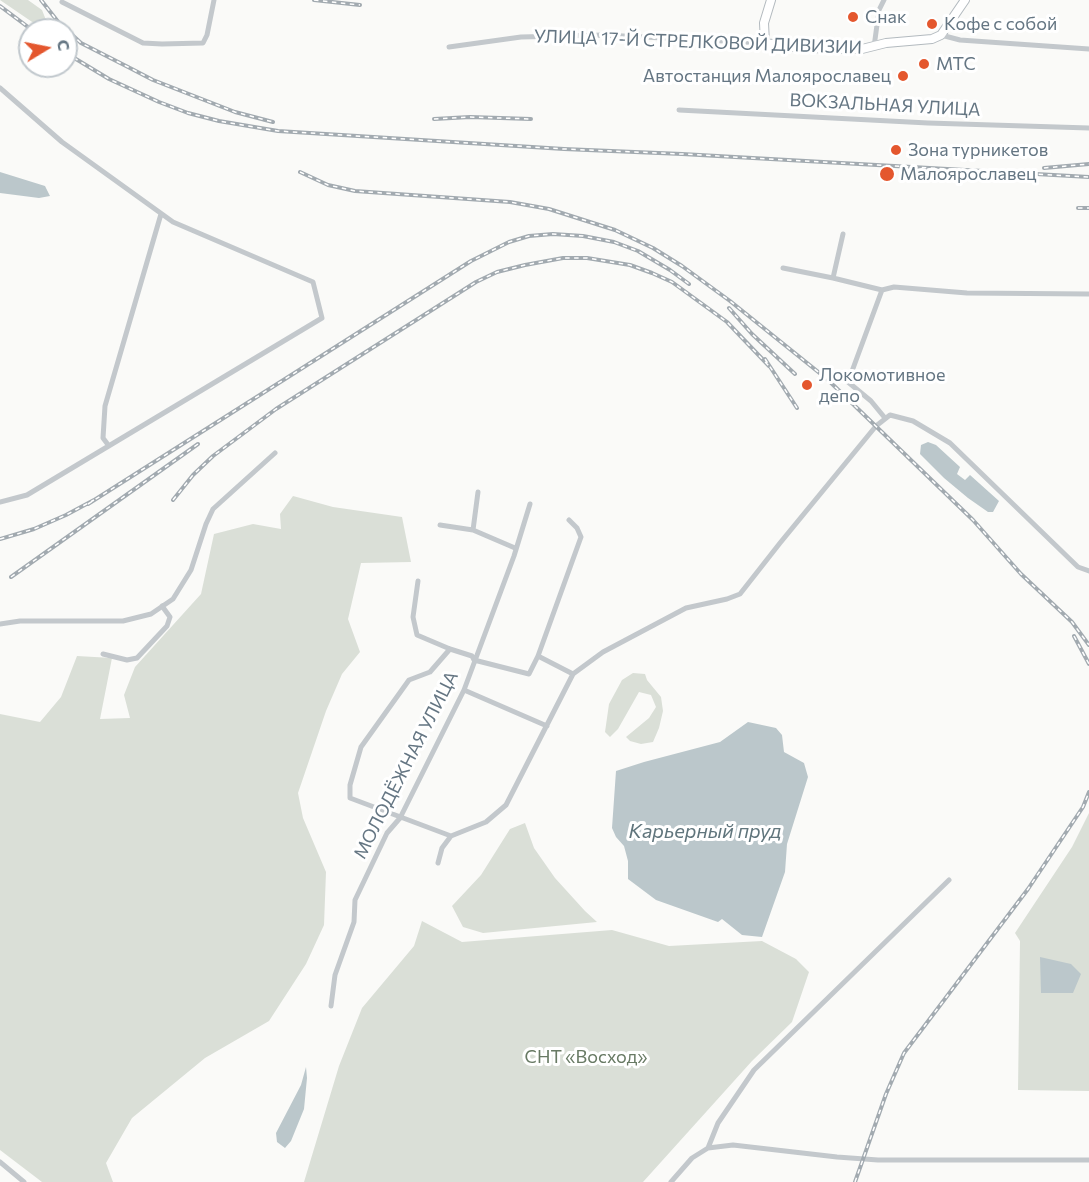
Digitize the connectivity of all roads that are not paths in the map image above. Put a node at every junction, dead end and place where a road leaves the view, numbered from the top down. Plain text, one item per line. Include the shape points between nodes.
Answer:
1 (214, 0) edge
2 (771, 0) edge
3 (884, 0) edge
4 (965, 0) edge
5 (62, 2) dead end
6 (941, 34) junction
7 (765, 43) junction
8 (449, 47) dead end
9 (874, 47) junction
10 (1089, 49) edge
11 (0, 88) edge
12 (679, 110) dead end
13 (1089, 128) edge
14 (161, 214) junction
15 (843, 234) dead end
16 (783, 268) dead end
17 (833, 279) junction
18 (882, 290) junction
19 (1089, 294) edge
20 (885, 418) junction
21 (109, 446) junction
22 (275, 453) dead end
23 (478, 492) dead end
24 (0, 502) edge
25 (530, 504) dead end
26 (569, 520) dead end
27 (440, 525) dead end
28 (473, 530) junction
29 (515, 548) junction
30 (1089, 571) edge
31 (418, 581) dead end
32 (162, 606) junction
33 (0, 624) edge
34 (450, 649) junction
35 (103, 654) dead end
36 (538, 656) junction
37 (474, 660) junction
38 (573, 674) junction
39 (464, 690) junction
40 (547, 726) junction
41 (400, 818) junction
42 (451, 836) junction
43 (438, 863) dead end
44 (949, 880) dead end
45 (331, 1006) dead end
46 (708, 1148) junction
47 (1089, 1160) edge
48 (0, 1162) edge
49 (24, 1182) edge
50 (671, 1182) edge

1 - 5 street via 203,44 143,43
2 - 7 main road via 764,23
3 - 9 street
4 - 6 main road
6 - 9 main road, УЛИЦА 17-Й СТРЕЛКОВОЙ ДИВИЗИИ via 932,39
6 - 10 street, УЛИЦА 17-Й СТРЕЛКОВОЙ ДИВИЗИИ via 960,40
7 - 8 street, УЛИЦА 17-Й СТРЕЛКОВОЙ ДИВИЗИИ via 603,35 521,37
7 - 9 main road, УЛИЦА 17-Й СТРЕЛКОВОЙ ДИВИЗИИ via 802,48
11 - 14 street via 62,142
12 - 13 street, ВОКЗАЛЬНАЯ УЛИЦА
14 - 21 street via 105,406 103,438
14 - 21 street via 313,282 322,318
15 - 17 street
16 - 17 street
17 - 18 street
18 - 19 street via 894,287
18 - 20 street via 848,382
20 - 30 street via 894,415 913,421 950,443 1078,567
20 - 38 street via 740,594 686,608 603,652
21 - 24 street via 27,495
22 - 32 street via 213,508 191,570 173,599
23 - 28 street
25 - 29 street, МОЛОДЁЖНАЯ УЛИЦА
26 - 36 street via 580,537
27 - 28 street
28 - 29 street
29 - 37 street, МОЛОДЁЖНАЯ УЛИЦА
31 - 34 street via 412,617 417,635
32 - 33 street via 151,614 123,621
32 - 35 street via 170,617 167,626 136,658 127,660
34 - 37 street
34 - 41 street via 430,672 409,680 361,747 350,798
36 - 37 street via 529,674
36 - 38 street
37 - 39 street, МОЛОДЁЖНАЯ УЛИЦА
38 - 40 street
39 - 40 street
39 - 41 street, МОЛОДЁЖНАЯ УЛИЦА
40 - 42 street via 506,805 486,822
41 - 42 street
41 - 45 street, МОЛОДЁЖНАЯ УЛИЦА via 387,833 355,900 354,922 335,975
42 - 43 street
44 - 46 street via 754,1070 718,1123
46 - 47 street via 733,1145 878,1160
46 - 50 street via 692,1158
48 - 49 street

